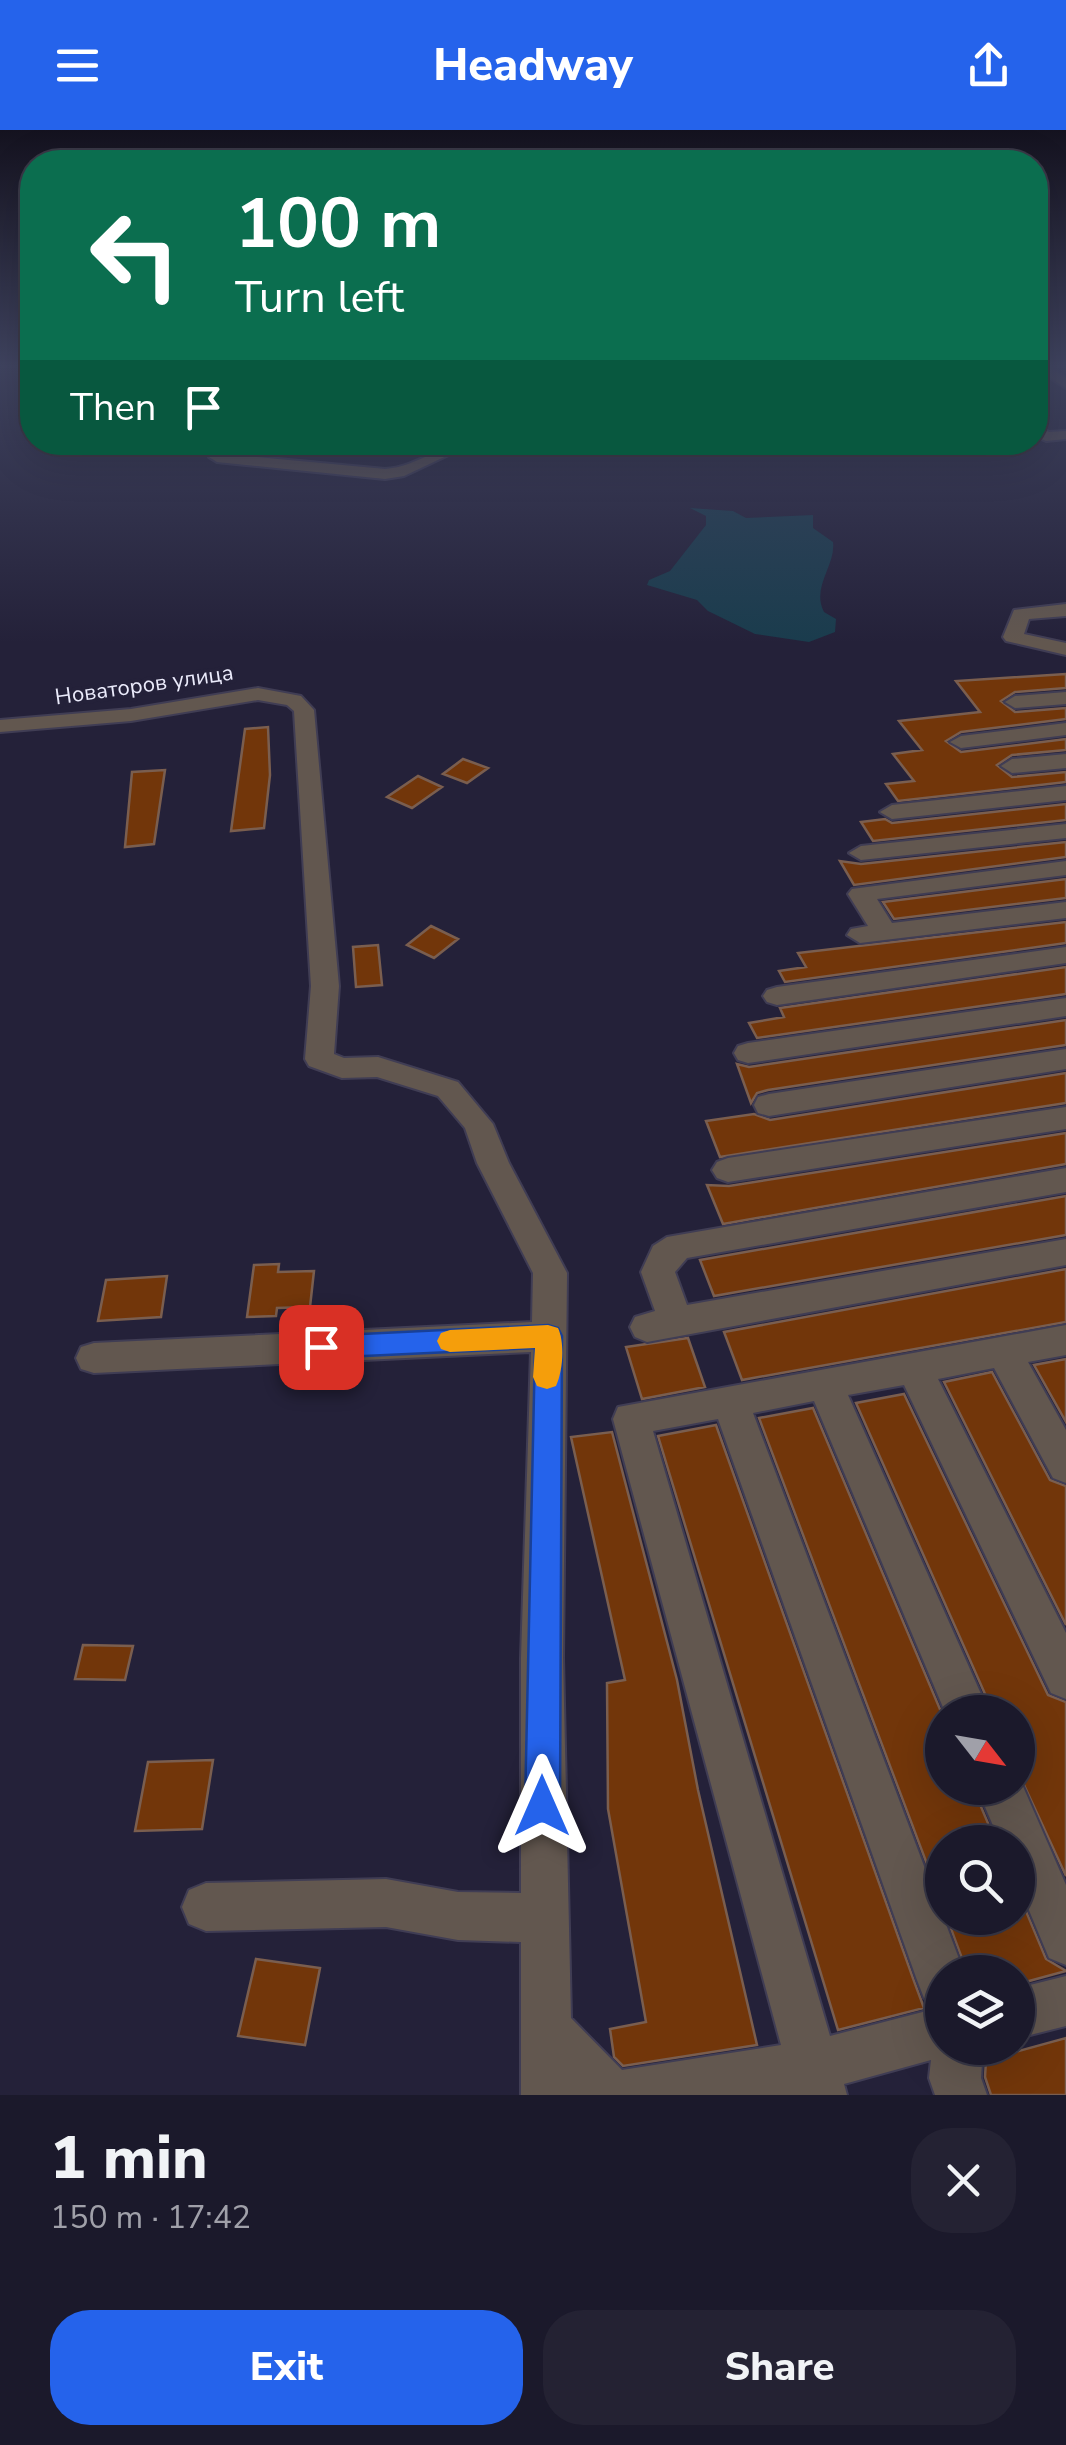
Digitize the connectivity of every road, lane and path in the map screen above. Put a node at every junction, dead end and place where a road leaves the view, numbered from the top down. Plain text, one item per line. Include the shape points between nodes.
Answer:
1 (235, 460) edge
2 (428, 460) edge
3 (1066, 610) edge
4 (1066, 649) edge
5 (1066, 698) edge
6 (1015, 702) dead end
7 (0, 726) edge
8 (1066, 729) edge
9 (961, 742) dead end
10 (1066, 760) edge
11 (1012, 766) dead end
12 (1066, 793) edge
13 (892, 812) dead end
14 (1066, 830) edge
15 (861, 853) dead end
16 (1066, 868) edge
17 (1066, 910) edge
18 (1066, 955) edge
19 (777, 996) dead end
20 (1066, 1006) edge
21 (748, 1052) dead end
22 (1066, 1059) edge
23 (768, 1105) dead end
24 (1066, 1118) edge
25 (728, 1170) dead end
26 (1066, 1180) edge
27 (1066, 1252) edge
28 (548, 1336) junction
29 (1066, 1340) edge
30 (1003, 1352) junction
31 (94, 1358) dead end
32 (914, 1368) junction
33 (825, 1384) junction
34 (730, 1401) junction
35 (1066, 1466) edge
36 (1066, 1678) edge
37 (960, 1695) edge
38 (1007, 1805) edge
39 (206, 1906) dead end
40 (543, 1918) junction
41 (1066, 1941) edge
42 (933, 1955) edge
43 (1066, 2000) edge
44 (1035, 2008) edge
45 (544, 2027) junction
46 (925, 2038) edge
47 (956, 2065) edge
48 (800, 2082) edge
49 (547, 2095) edge
50 (610, 2095) edge
51 (625, 2095) edge
52 (961, 2095) edge

1 - 2 street via 386,474
3 - 4 street via 1021,614 1013,637
5 - 6 street
7 - 28 street, Новаторов улица via 132,715 258,694 294,700 304,710 326,986 319,1060 424,1078 448,1089 478,1124 550,1272
8 - 9 street
10 - 11 street
12 - 13 street
14 - 15 street
16 - 17 street via 861,894 872,934
18 - 19 street
20 - 21 street
22 - 23 street
24 - 25 street
26 - 27 street via 679,1246 664,1255 658,1272 662,1324
28 - 31 street
28 - 40 street
29 - 30 street
30 - 32 street
30 - 35 street
32 - 33 street
32 - 36 street
33 - 34 street
33 - 37 street
34 - 42 street
34 - 48 street via 631,1419
38 - 41 street
39 - 40 street via 386,1904 458,1916
40 - 45 street
43 - 44 street
45 - 49 street
45 - 50 street
46 - 48 street
47 - 52 street
48 - 51 street

